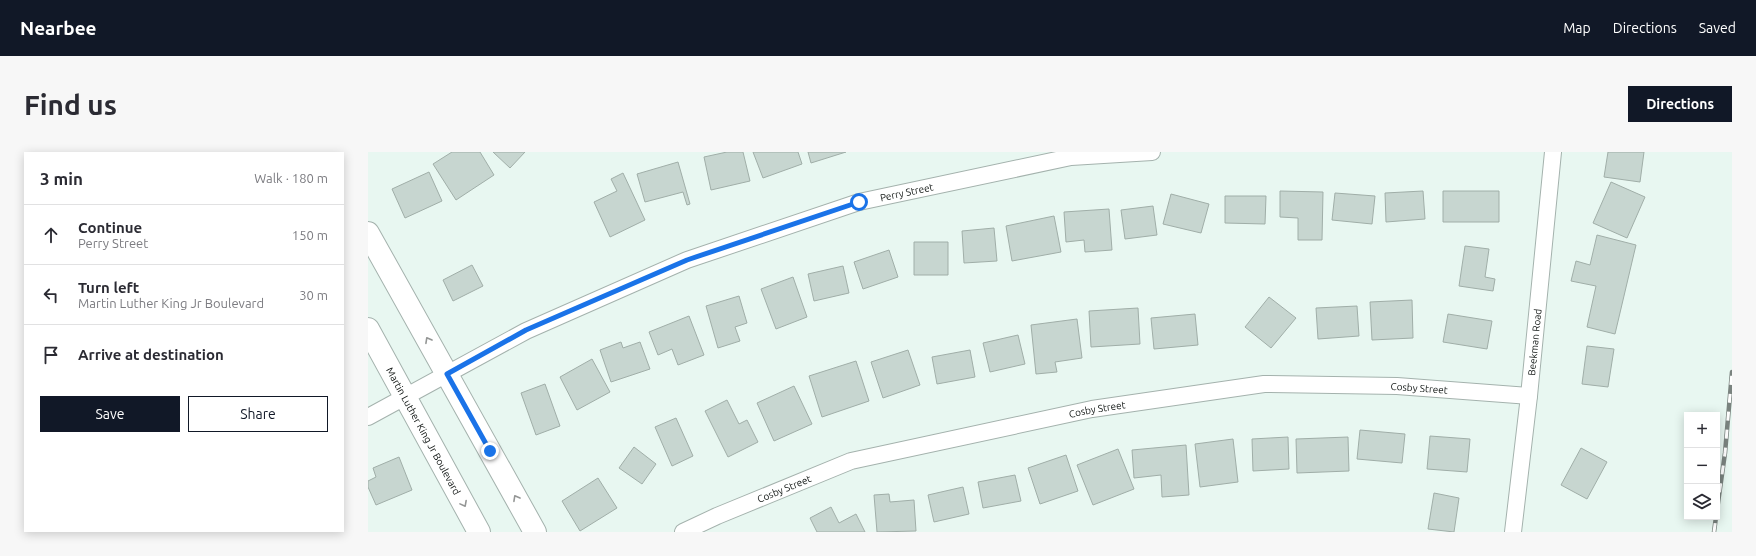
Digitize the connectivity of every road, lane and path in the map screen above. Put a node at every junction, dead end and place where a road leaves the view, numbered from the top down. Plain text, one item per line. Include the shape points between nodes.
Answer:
1 (1152, 152) edge
2 (1553, 152) edge
3 (368, 233) edge
4 (368, 329) edge
5 (447, 374) junction
6 (406, 396) junction
7 (1529, 396) junction
8 (368, 417) edge
9 (479, 532) edge
10 (534, 532) edge
11 (683, 532) edge
12 (1513, 532) edge

1 - 5 street, Perry Street via 1071,157 859,202 687,260 526,330
2 - 7 street, Beekman Road
5 -> 3 main road
4 - 6 main road, Martin Luther King Jr Boulevard
5 - 6 street, Perry Street
10 -> 5 main road
6 - 8 street, Perry Street
6 -> 9 main road, Martin Luther King Jr Boulevard
7 - 11 street, Cosby Street via 1397,386 1264,384 1092,409 851,462
7 - 12 street, Beekman Road

